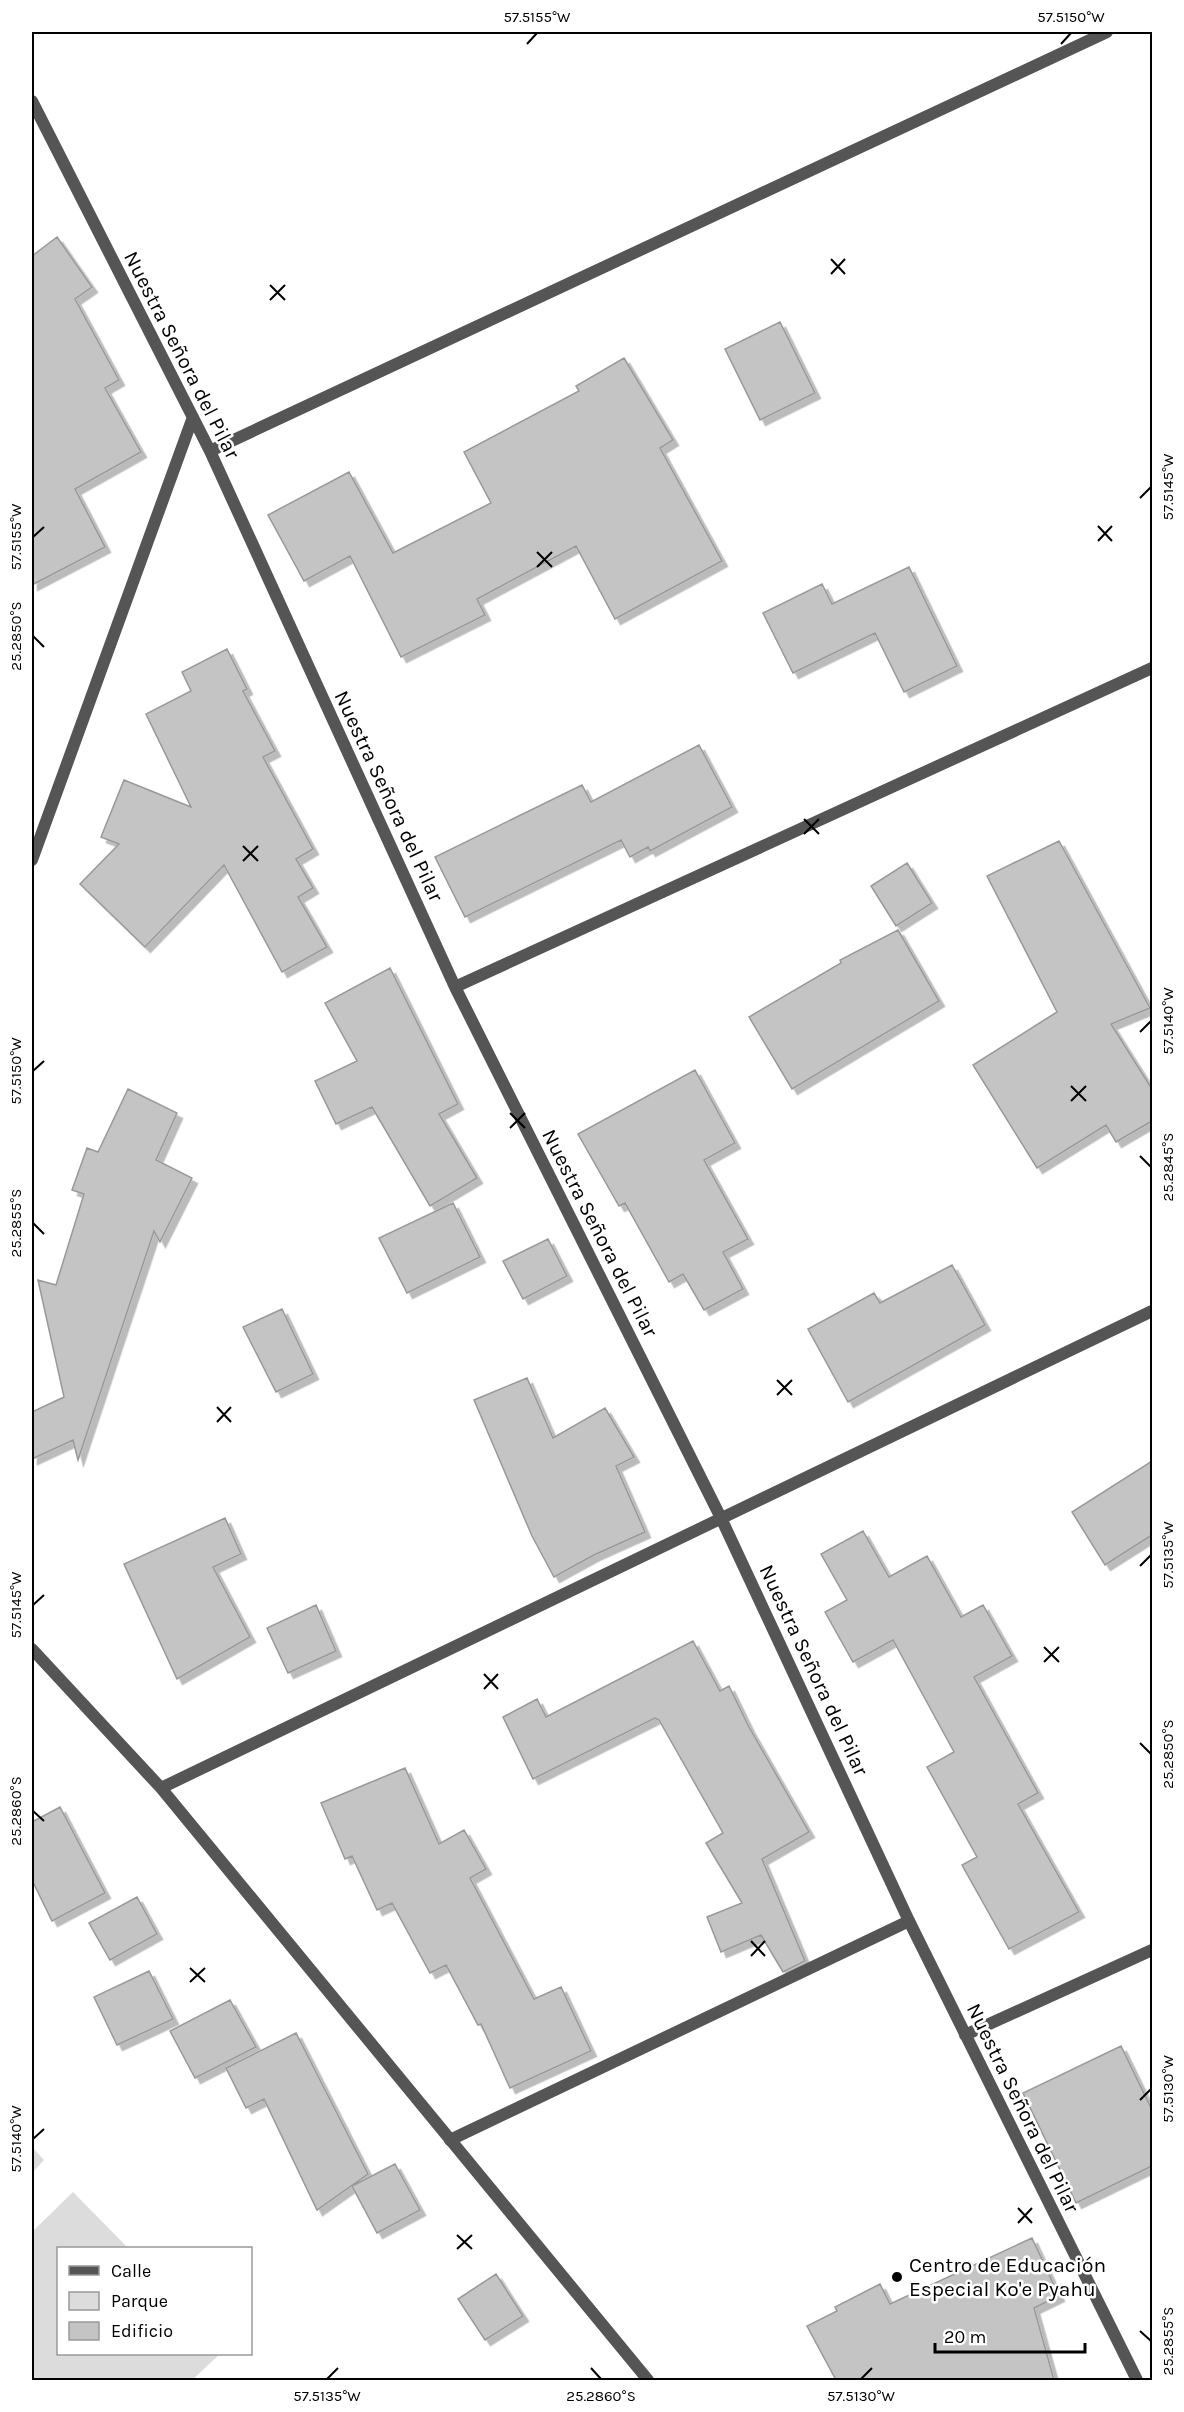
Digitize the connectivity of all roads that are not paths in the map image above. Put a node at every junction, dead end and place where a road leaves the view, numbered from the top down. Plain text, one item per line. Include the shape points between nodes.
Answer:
1 (1107, 32) edge
2 (32, 101) edge
3 (193, 417) junction
4 (210, 451) junction
5 (1152, 668) edge
6 (32, 860) edge
7 (455, 987) junction
8 (1152, 1311) edge
9 (721, 1518) junction
10 (32, 1649) edge
11 (161, 1788) junction
12 (909, 1921) junction
13 (1152, 1950) edge
14 (965, 2035) junction
15 (450, 2140) junction
16 (648, 2380) edge
17 (1137, 2380) edge

1 - 4 street
2 - 3 street, Nuestra Señora del Pilar
3 - 4 street, Nuestra Señora del Pilar
3 - 6 street
4 - 7 street, Nuestra Señora del Pilar
5 - 7 street
7 - 9 street, Nuestra Señora del Pilar
8 - 9 street
9 - 11 street
9 - 12 street, Nuestra Señora del Pilar
10 - 11 street
11 - 15 street
12 - 14 street, Nuestra Señora del Pilar
12 - 15 street
13 - 14 street
14 - 17 street, Nuestra Señora del Pilar
15 - 16 street

